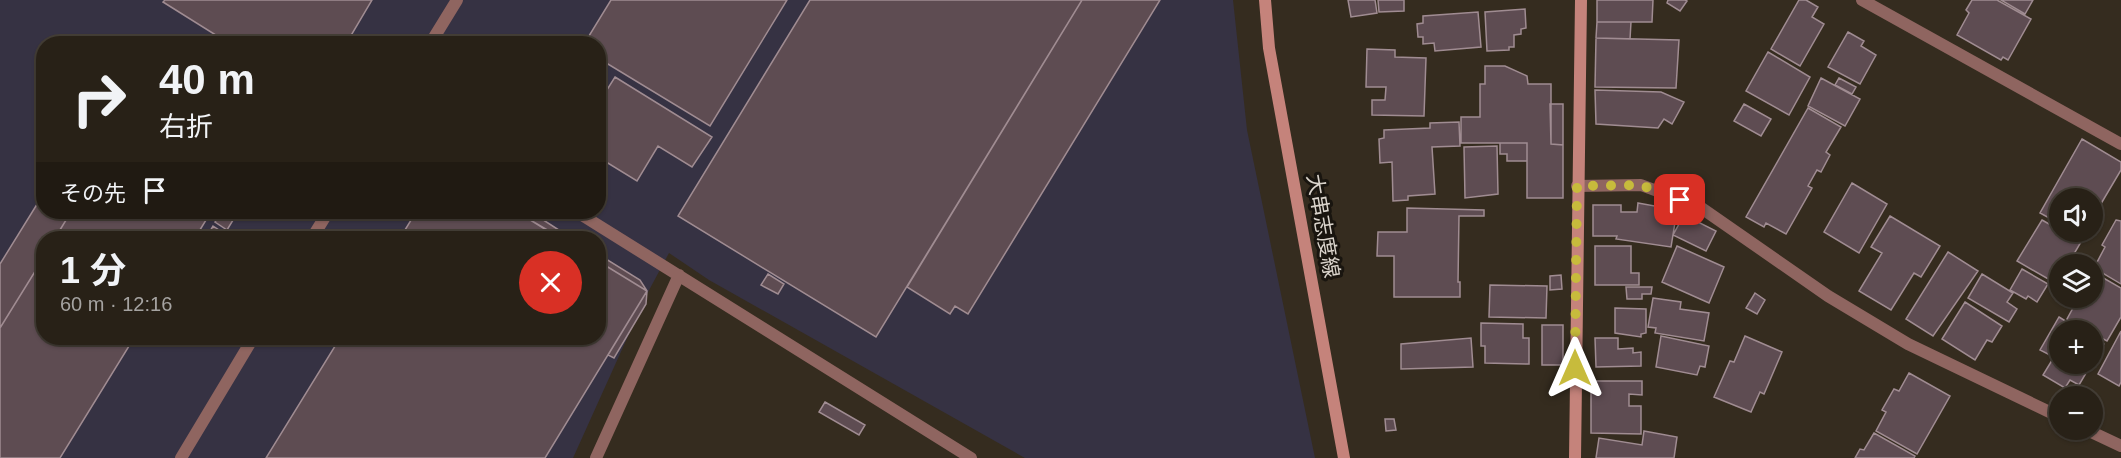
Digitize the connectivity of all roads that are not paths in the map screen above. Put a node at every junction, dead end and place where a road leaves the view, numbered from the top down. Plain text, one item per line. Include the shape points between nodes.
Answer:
1 (457, 0) edge
2 (1265, 0) edge
3 (1581, 0) edge
4 (1862, 0) edge
5 (435, 36) edge
6 (2121, 144) edge
7 (1577, 186) junction
8 (588, 219) edge
9 (679, 275) junction
10 (249, 345) edge
11 (2049, 412) edge
12 (2103, 438) edge
13 (2121, 446) edge
14 (181, 458) edge
15 (596, 458) edge
16 (971, 458) edge
17 (1344, 458) edge
18 (1575, 458) edge

1 - 5 street
2 - 17 main road, 大串志度線 via 1269,48
3 - 7 main road
4 - 6 street
7 - 11 street via 1641,185 1700,207 1828,296 1908,344
7 - 18 main road
8 - 9 street
9 - 15 street
9 - 16 street
10 - 14 street
12 - 13 street

